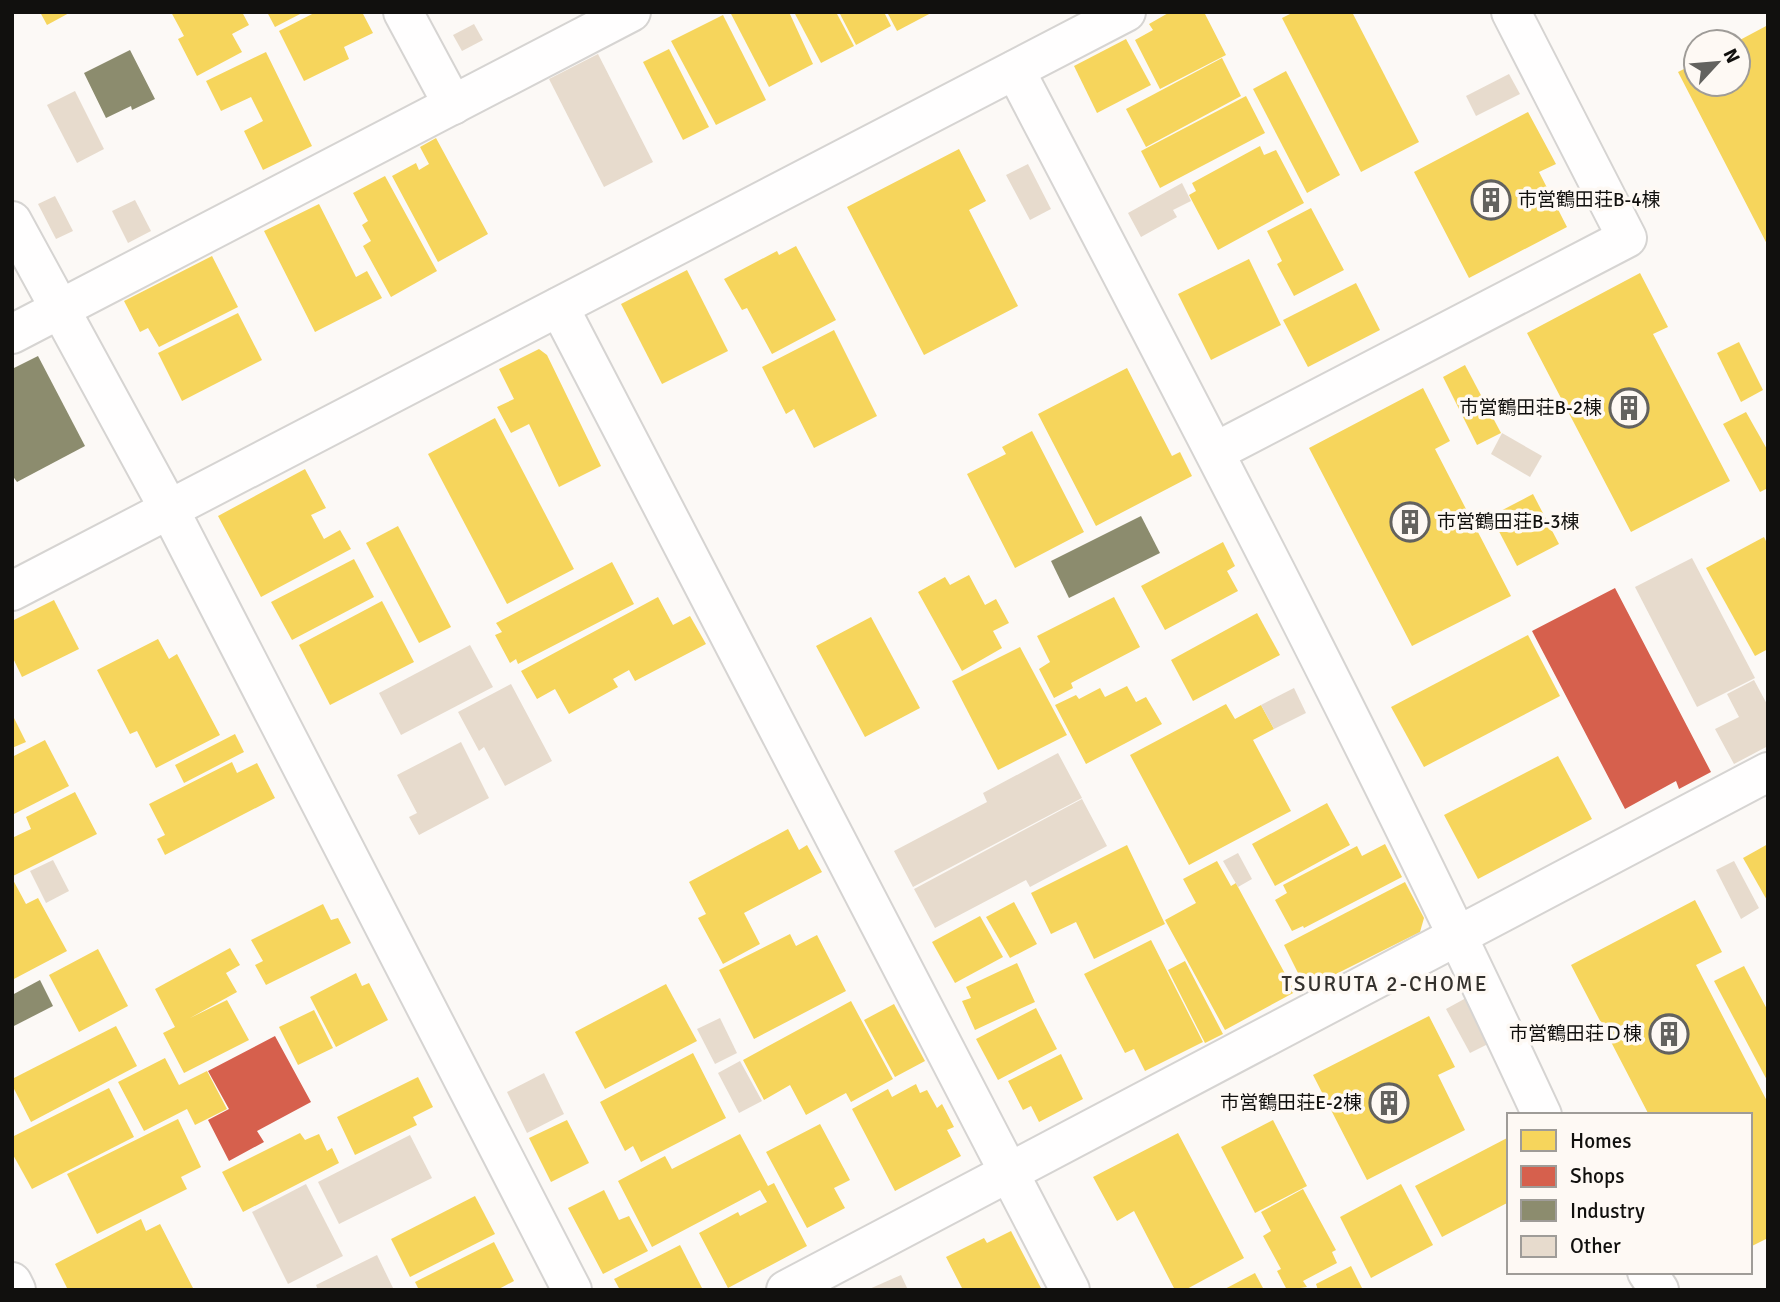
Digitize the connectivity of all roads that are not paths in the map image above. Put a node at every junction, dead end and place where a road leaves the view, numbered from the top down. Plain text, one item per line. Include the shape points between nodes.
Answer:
1 (403, 12) edge
2 (631, 12) edge
3 (1126, 12) edge
4 (1511, 12) edge
5 (1015, 70) junction
6 (453, 105) junction
7 (12, 221) edge
8 (559, 307) junction
9 (60, 310) junction
10 (12, 334) edge
11 (1215, 452) junction
12 (169, 509) junction
13 (12, 590) edge
14 (1768, 772) edge
15 (1458, 935) junction
16 (1541, 1113) edge
17 (1007, 1171) junction
18 (1648, 1274) edge
19 (12, 1282) edge
20 (16, 1290) edge
21 (572, 1290) edge
22 (786, 1290) edge
23 (1070, 1290) edge
24 (1659, 1290) edge

1 - 6 street
2 - 6 street
3 - 5 street
4 - 11 street via 1627,238
5 - 8 street
5 - 11 street
6 - 9 street
7 - 9 street
8 - 12 street
8 - 17 street
9 - 10 street
9 - 12 street
11 - 15 street
12 - 13 street
12 - 21 street
14 - 15 street
15 - 16 street
15 - 17 street
17 - 22 street
17 - 23 street
18 - 24 street
19 - 20 street

